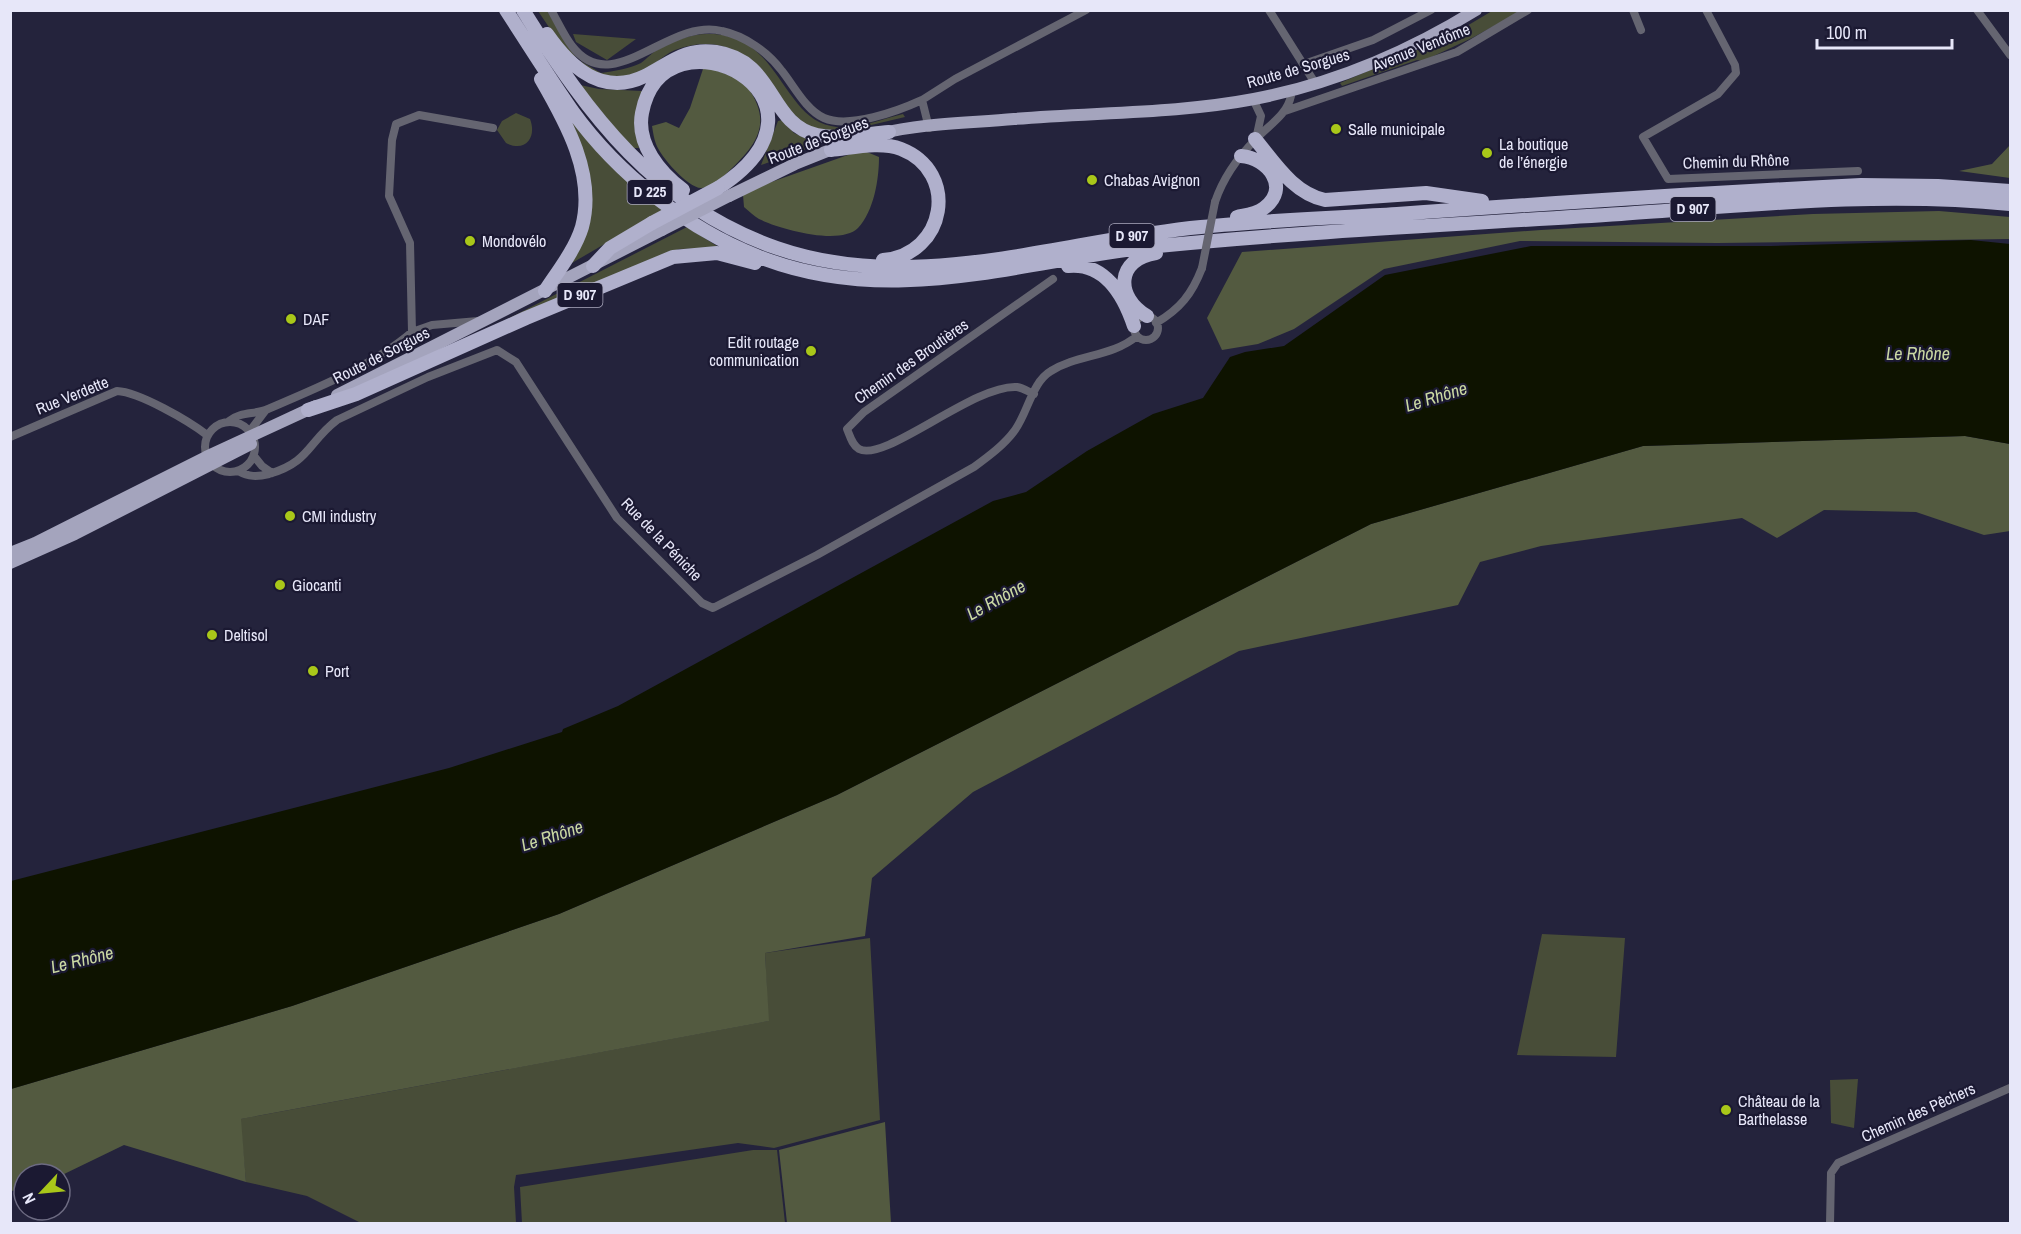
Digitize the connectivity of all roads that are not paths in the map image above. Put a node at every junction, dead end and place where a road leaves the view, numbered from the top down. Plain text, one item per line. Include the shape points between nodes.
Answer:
1 (506, 10) edge
2 (523, 10) edge
3 (530, 10) edge
4 (551, 10) edge
5 (1086, 10) edge
6 (1269, 10) edge
7 (1431, 10) edge
8 (1476, 10) edge
9 (1528, 10) edge
10 (1633, 10) edge
11 (1706, 10) edge
12 (1977, 10) edge
13 (1641, 30) dead end
14 (2010, 55) edge
15 (1304, 64) junction
16 (1315, 83) junction
17 (1288, 90) junction
18 (1253, 99) junction
19 (922, 100) junction
20 (1285, 111) junction
21 (1261, 116) junction
22 (1278, 118) junction
23 (493, 128) dead end
24 (929, 128) junction
25 (889, 132) junction
26 (1256, 139) junction
27 (831, 150) junction
28 (1241, 156) junction
29 (1858, 171) dead end
30 (2010, 191) edge
31 (724, 192) junction
32 (1534, 204) junction
33 (2010, 204) edge
34 (1199, 227) junction
35 (741, 233) junction
36 (1298, 233) junction
37 (593, 266) joint
38 (972, 276) junction
39 (1053, 279) dead end
40 (862, 280) junction
41 (544, 291) junction
42 (1151, 320) junction
43 (484, 321) junction
44 (1136, 331) junction
45 (412, 332) junction
46 (1034, 394) junction
47 (308, 410) junction
48 (265, 411) junction
49 (229, 421) junction
50 (207, 435) junction
51 (252, 436) junction
52 (10, 437) edge
53 (254, 456) junction
54 (209, 461) junction
55 (238, 471) junction
56 (273, 473) junction
57 (10, 553) edge
58 (10, 563) edge
59 (2010, 1088) edge
60 (1830, 1224) edge

1 - 40 highway, D 225 via 574,113 601,146 669,206 753,255 816,275
1 - 41 highway, D 225 via 562,116 585,188 582,227
2 - 35 highway, D 225 via 585,105 619,145 659,183
3 - 25 highway via 563,54 594,80 622,83 645,76 685,54 717,52 733,56 756,70 785,115 806,131 826,136
4 - 19 street via 572,47 591,63 611,66 689,30 721,30 754,44 781,68 804,101 823,118 849,121 895,112
5 - 19 street
6 - 15 street
7 - 15 street via 1373,40
8 - 16 main road, Route de Sorgues via 1380,61
9 - 20 street, Avenue Vendôme via 1457,52
10 - 13 street
11 - 29 street, Chemin du Rhône via 1736,73 1718,94 1643,137 1668,179
12 - 14 street
15 - 16 street
16 - 17 main road, Route de Sorgues
17 - 18 main road, Route de Sorgues
17 - 20 street via 1291,96
18 - 21 street
18 - 24 main road, Route de Sorgues
19 - 24 street
20 - 22 street
21 - 22 street
21 - 26 street
22 - 26 street
23 - 45 street via 419,115 396,123 389,196 410,243
24 - 25 main road, Route de Sorgues
25 - 27 main road, Route de Sorgues / D 907
26 - 28 street
26 - 32 highway via 1296,187 1317,199 1439,194
27 - 31 main road, Route de Sorgues / D 907
27 - 35 highway via 884,146 903,150 932,176 938,194 937,217 930,235 914,251 876,261 797,248
28 - 34 highway via 1253,157 1269,167 1275,181 1274,196 1257,212
28 - 42 street, bridge via 1227,174 1215,202 1203,268 1185,301 1172,313
30 - 32 highway, D 907 via 1861,185
31 - 35 highway, D 907 via 761,146 768,117 763,98 756,85 734,67 713,61 682,64 665,74 647,96 641,118 644,142 673,183
31 - 37 highway, D 907, bridge via 610,248
32 - 34 highway, D 907
33 - 36 highway, D 907 via 1850,200
34 - 35 highway, D 907 via 974,262 912,267 861,267 814,259
36 - 38 highway, D 907 via 1152,247
36 - 42 highway via 1138,259 1126,273 1125,291 1133,306
37 - 41 main road, Route de Sorgues / D 907
38 - 40 highway, D 907 via 903,282
38 - 44 highway via 984,281 1070,265 1086,266 1111,283 1129,310
39 - 46 street, Chemin des Broutières via 864,412 848,429 859,449 875,452 948,411 1002,389 1018,387
40 - 47 highway, D 907 via 848,285 817,281 717,253 673,257 356,394
41 - 43 main road, Route de Sorgues / D 907
42 - 44 street via 1138,319
42 - 44 street via 1157,331 1153,338 1144,340
43 - 45 street via 432,325
43 - 47 main road, Route de Sorgues / D 907
44 - 46 street via 1122,347 1051,371
45 - 48 street via 374,358
46 - 56 street, Rue de la Péniche via 1015,429 997,450 974,467 713,608 702,603 617,518 516,362 497,350 337,420 298,462
47 - 51 main road, Route de Sorgues / D 907
48 - 49 street via 242,414
48 - 51 street
49 - 50 street
49 - 51 street via 244,426
50 - 52 street, Rue Verdette via 184,417 126,392 117,392
50 - 54 street via 204,445
51 - 53 street
51 - 54 main road, D 907
53 - 55 street
53 - 56 street
54 - 55 street via 227,472
54 - 57 main road, D 907
54 - 58 main road, D 907 via 75,534
55 - 56 street via 248,477
59 - 60 street, Chemin des Pêchers via 1838,1163 1831,1173

